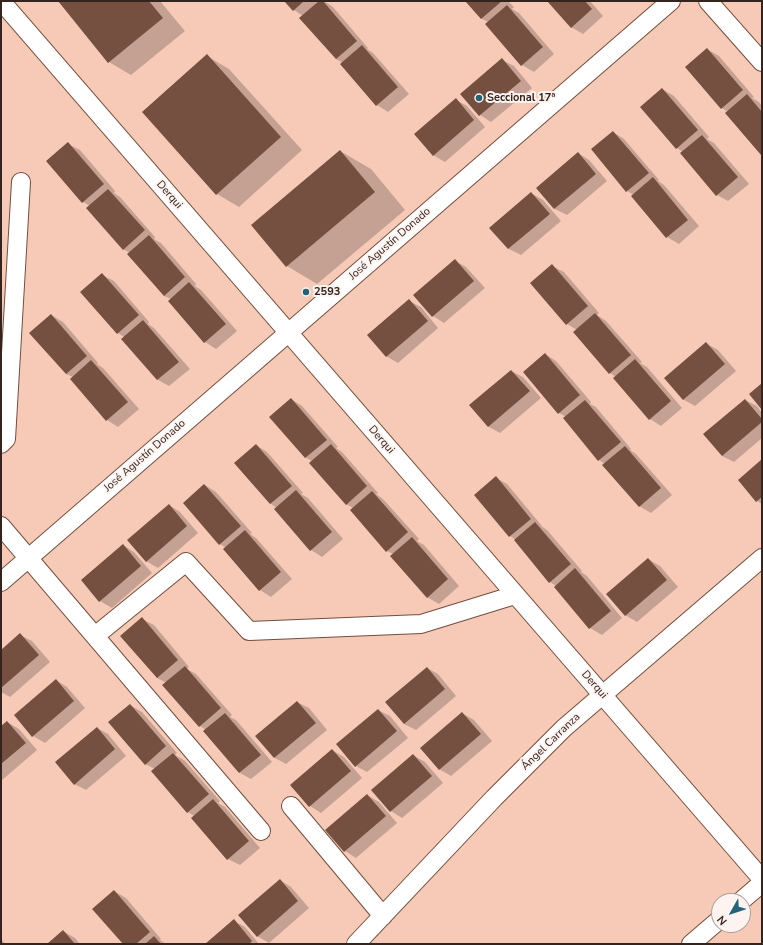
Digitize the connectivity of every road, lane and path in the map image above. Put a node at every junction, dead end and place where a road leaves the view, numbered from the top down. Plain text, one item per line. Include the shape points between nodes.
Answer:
1 (1, 1) edge
2 (670, 1) edge
3 (708, 1) edge
4 (762, 62) edge
5 (21, 182) dead end
6 (288, 333) junction
7 (1, 444) edge
8 (1, 526) edge
9 (29, 558) junction
10 (762, 558) edge
11 (1, 582) edge
12 (515, 595) junction
13 (95, 636) junction
14 (602, 695) junction
15 (291, 806) dead end
16 (262, 831) dead end
17 (762, 879) edge
18 (762, 883) edge
19 (750, 893) edge
20 (383, 916) junction
21 (711, 927) edge
22 (356, 944) edge
23 (692, 944) edge

1 - 6 street, Derqui
2 - 6 street, José Agustín Donado
3 - 4 street
5 - 7 street via 6,439
6 - 9 street, José Agustín Donado
6 - 12 street, Derqui
8 - 9 street
9 - 11 street, José Agustín Donado
9 - 13 street
10 - 14 street, Ángel Carranza
12 - 13 street via 421,624 249,631 186,562
12 - 14 street, Derqui
13 - 16 street
14 - 17 street, Derqui
14 - 20 street, Ángel Carranza via 494,798
15 - 20 street
18 - 19 street
20 - 22 street, Ángel Carranza
21 - 23 street

